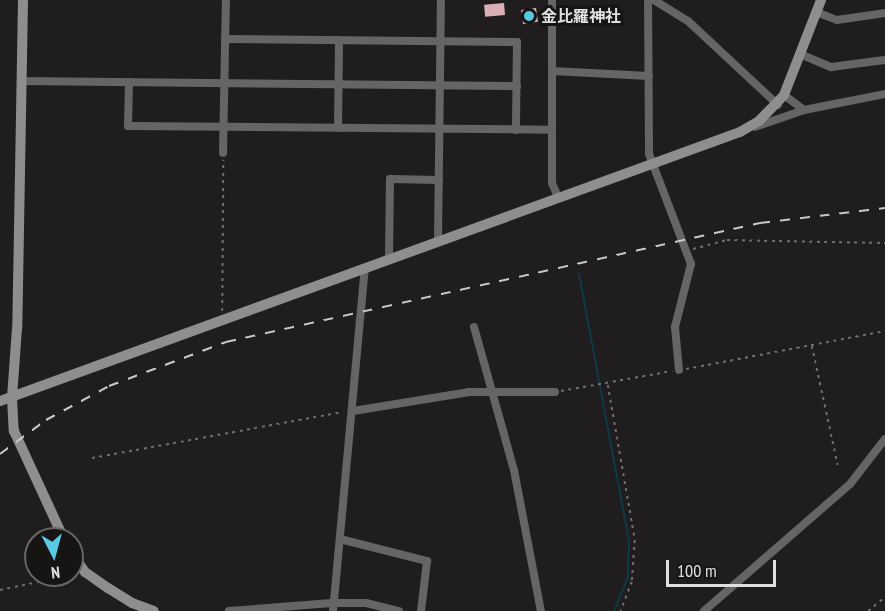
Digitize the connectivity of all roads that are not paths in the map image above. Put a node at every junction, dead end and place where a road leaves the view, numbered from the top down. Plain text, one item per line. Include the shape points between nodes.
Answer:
1 (23, 0) edge
2 (225, 0) edge
3 (441, 0) edge
4 (552, 0) edge
5 (648, 0) edge
6 (654, 0) edge
7 (821, 0) edge
8 (816, 12) junction
9 (885, 14) edge
10 (225, 39) junction
11 (339, 40) junction
12 (440, 41) junction
13 (800, 54) junction
14 (885, 60) edge
15 (552, 72) junction
16 (649, 76) junction
17 (21, 81) junction
18 (129, 82) junction
19 (225, 83) junction
20 (338, 84) junction
21 (440, 85) junction
22 (517, 86) junction
23 (885, 94) edge
24 (781, 100) junction
25 (804, 110) junction
26 (224, 127) junction
27 (338, 128) junction
28 (439, 129) junction
29 (516, 130) junction
30 (552, 130) junction
31 (740, 132) junction
32 (223, 153) road end
33 (653, 164) junction
34 (439, 180) junction
35 (558, 197) junction
36 (438, 240) junction
37 (389, 258) junction
38 (365, 268) junction
39 (474, 327) dead end
40 (679, 370) road end
41 (494, 391) junction
42 (555, 392) road end
43 (12, 398) junction
44 (0, 401) edge
45 (352, 411) junction
46 (885, 439) edge
47 (58, 527) edge
48 (340, 539) junction
49 (84, 571) edge
50 (332, 607) edge
51 (154, 611) edge
52 (229, 611) edge
53 (399, 611) edge
54 (421, 611) edge
55 (541, 611) edge
56 (704, 611) edge

1 - 17 street
2 - 10 street
3 - 12 street
4 - 15 street
5 - 16 street
6 - 24 street via 688,21
7 - 8 street
8 - 9 street via 837,20
8 - 13 street
10 - 11 street
10 - 19 street
11 - 12 street
11 - 20 street
12 - 21 street
12 - 22 street via 517,42
13 - 14 street via 831,67
13 - 24 street
15 - 16 street
15 - 30 street
16 - 33 street via 648,147
17 - 18 street
17 - 43 street via 17,328
18 - 19 street
18 - 26 street via 128,126
19 - 20 street
19 - 26 street
20 - 21 street
20 - 27 street
21 - 22 street
21 - 28 street
22 - 29 street
23 - 25 street
24 - 25 street
24 - 31 street
25 - 31 street
26 - 27 street
26 - 32 street
27 - 28 street
28 - 29 street
28 - 34 street
29 - 30 street
30 - 35 street via 552,183
31 - 33 street
33 - 35 street
33 - 40 street via 663,199 688,251 691,268 675,327
34 - 36 street
34 - 37 street via 390,179
35 - 36 street
36 - 37 street
37 - 38 street
38 - 43 street
38 - 45 street
39 - 41 street
41 - 42 street
41 - 45 street
41 - 55 street
43 - 44 street
43 - 47 street via 16,440
45 - 48 street
46 - 56 street via 850,484
48 - 50 street
48 - 54 street via 427,561
49 - 51 street via 132,603
50 - 52 street
50 - 53 street via 366,603

